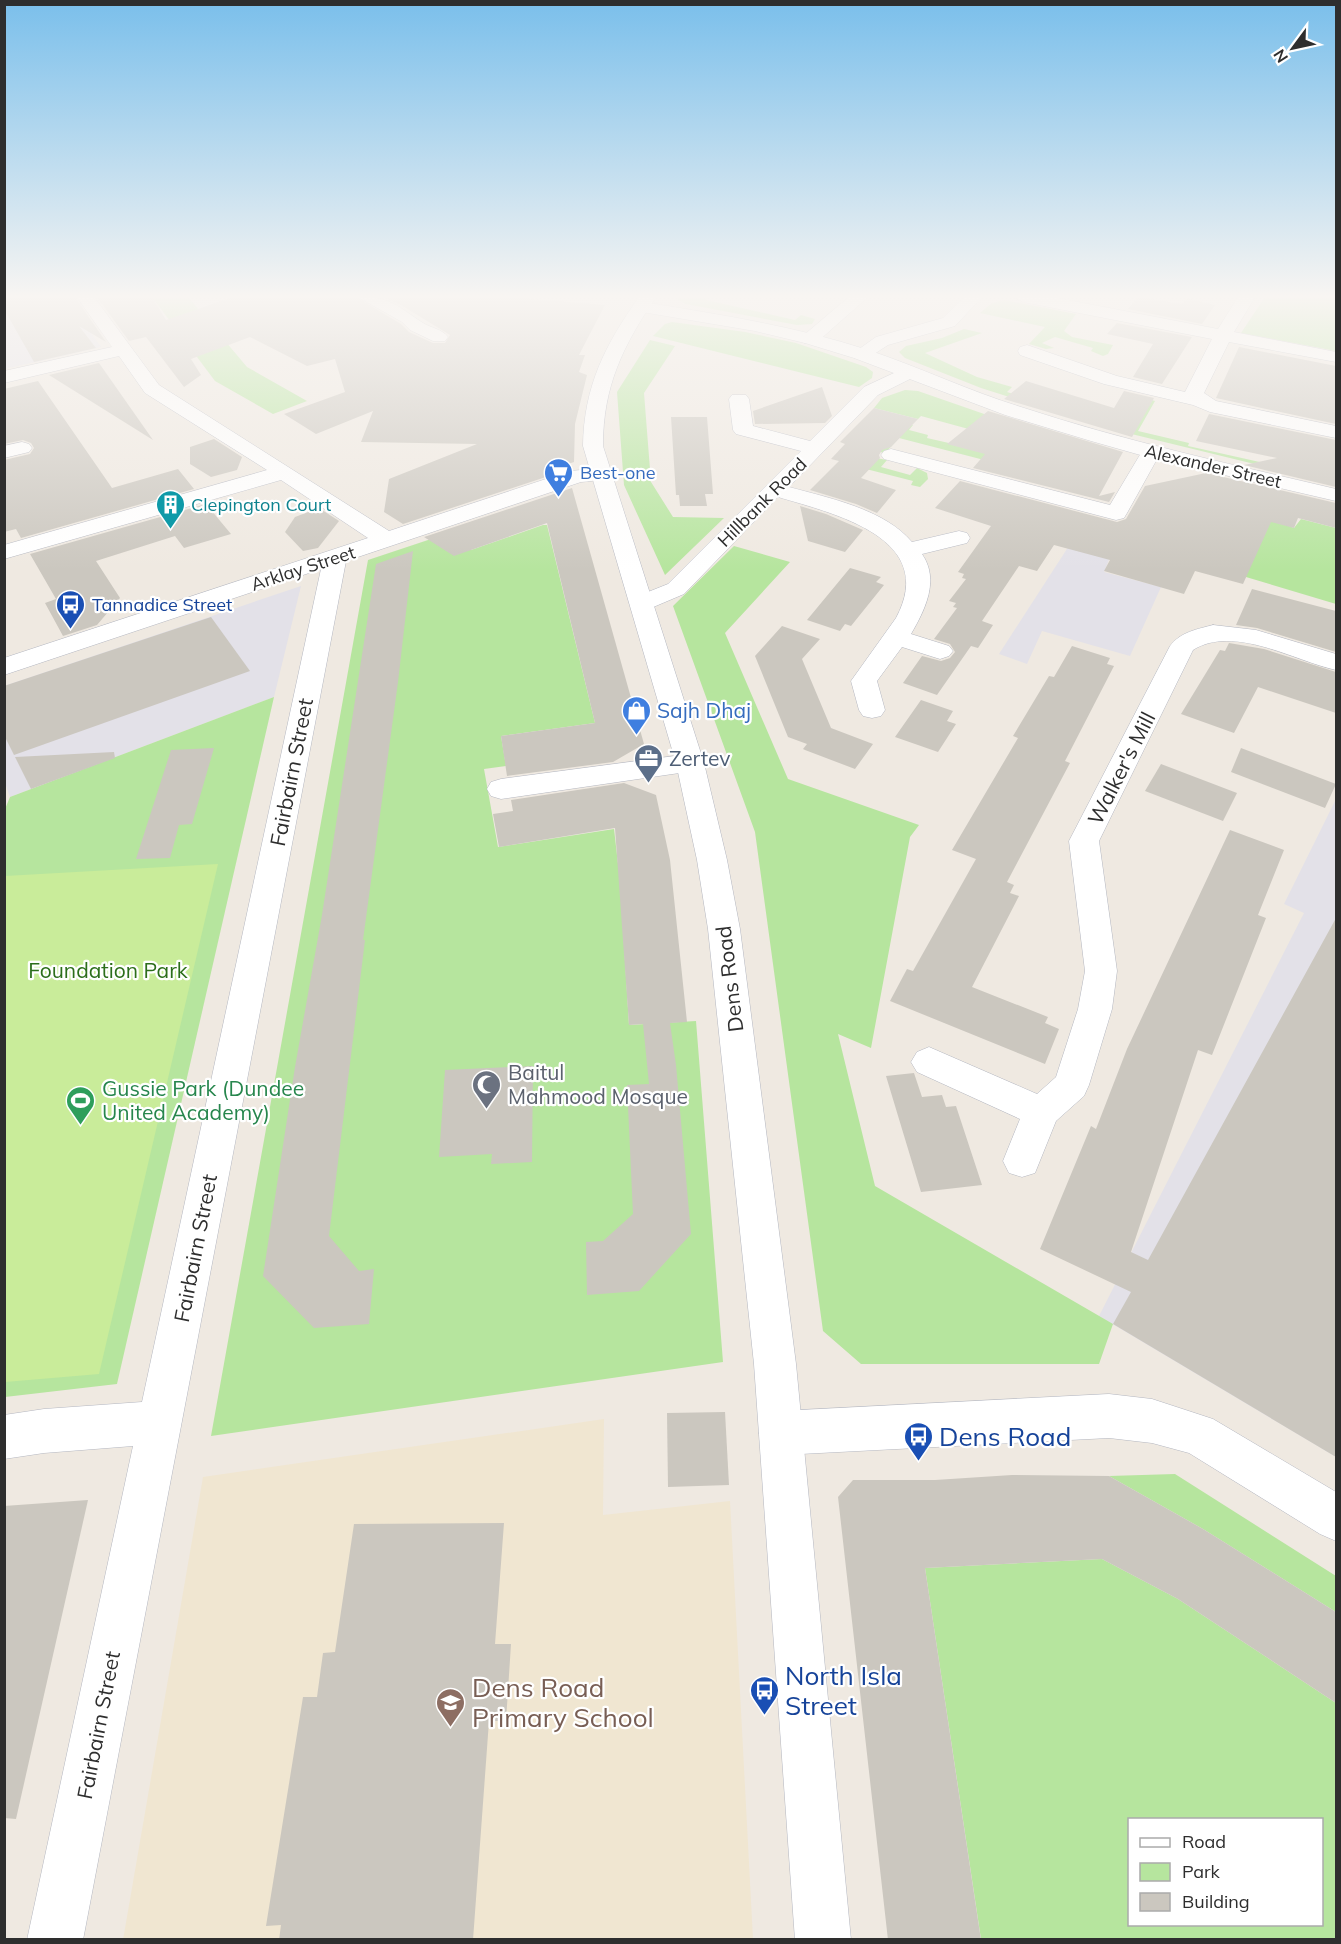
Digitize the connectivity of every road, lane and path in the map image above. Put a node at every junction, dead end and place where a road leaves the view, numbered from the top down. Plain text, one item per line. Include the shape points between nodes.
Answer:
1 (151, 388) edge
2 (599, 388) edge
3 (878, 388) edge
4 (948, 388) edge
5 (1132, 388) edge
6 (1197, 388) edge
7 (739, 399) dead end
8 (1198, 400) junction
9 (1336, 432) edge
10 (815, 448) junction
11 (1151, 452) junction
12 (891, 455) dead end
13 (284, 472) junction
14 (603, 474) junction
15 (773, 489) junction
16 (1336, 495) edge
17 (959, 538) dead end
18 (386, 540) junction
19 (909, 550) junction
20 (4, 552) edge
21 (335, 557) junction
22 (642, 603) junction
23 (896, 637) junction
24 (940, 651) dead end
25 (1336, 662) edge
26 (4, 667) edge
27 (872, 710) dead end
28 (690, 763) junction
29 (501, 789) dead end
30 (929, 1062) dead end
31 (1041, 1112) junction
32 (1022, 1161) dead end
33 (160, 1422) junction
34 (781, 1433) junction
35 (4, 1437) edge
36 (1336, 1518) edge
37 (55, 1940) edge
38 (823, 1940) edge

1 - 13 street
2 - 14 street, Dens Road via 592,422 593,446
3 - 10 street, Hillbank Road
4 - 11 street, Alexander Street
5 - 8 street
6 - 8 street via 1194,393
7 - 10 street via 747,440
8 - 9 street via 1210,406
10 - 15 street, Hillbank Road
11 - 12 street via 1116,513 938,477
11 - 16 street, Alexander Street
13 - 18 street
13 - 20 street
14 - 18 street, Arklay Street via 578,476
14 - 22 street, Dens Road
15 - 19 street via 856,515 887,530
15 - 22 street, Hillbank Road via 676,589
17 - 19 street
18 - 21 street, Arklay Street
19 - 23 street via 918,569 919,588
21 - 26 street, Arklay Street
21 - 33 street, Fairbairn Street
22 - 28 street, Dens Road
23 - 24 street
23 - 27 street via 864,681
25 - 31 street, Walker's Mill via 1239,634 1215,632 1196,637 1183,646 1084,841 1101,971 1095,1009 1071,1085
28 - 29 street
28 - 34 street, Dens Road via 724,930
30 - 31 street
31 - 32 street, Walker's Mill
33 - 35 street
33 - 37 street, Fairbairn Street
34 - 36 street via 1109,1416 1152,1421 1198,1434
34 - 38 street, Dens Road

